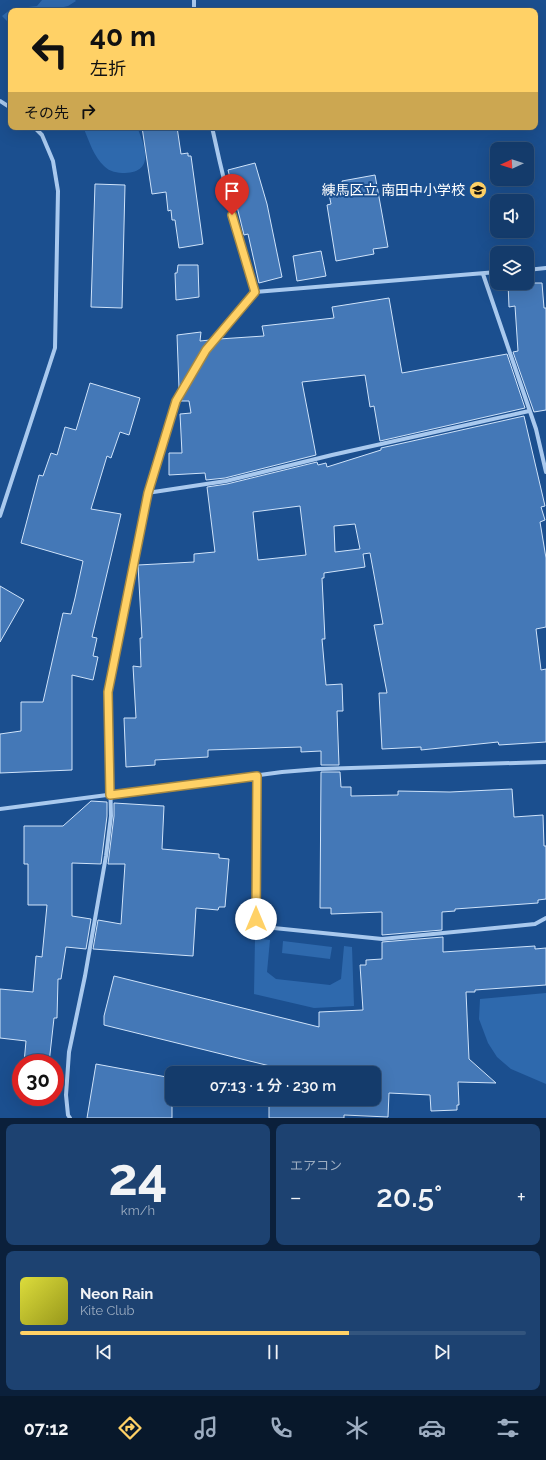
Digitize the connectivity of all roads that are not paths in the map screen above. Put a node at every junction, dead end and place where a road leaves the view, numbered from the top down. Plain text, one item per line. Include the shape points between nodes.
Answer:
1 (37, 130) edge
2 (213, 130) edge
3 (546, 268) edge
4 (534, 269) edge
5 (490, 273) edge
6 (483, 274) junction
7 (255, 292) junction
8 (529, 411) junction
9 (546, 472) edge
10 (148, 493) junction
11 (0, 516) edge
12 (546, 762) edge
13 (257, 776) junction
14 (110, 795) junction
15 (0, 809) edge
16 (546, 918) edge
17 (70, 1118) edge

1 - 11 street via 42,135 53,161 58,191 56,348
2 - 7 street via 232,215
3 - 4 street
5 - 6 street
6 - 7 street
6 - 8 street
7 - 10 street via 206,350 176,401
8 - 9 street
8 - 10 street via 226,481
10 - 14 street via 108,692
12 - 13 street via 319,769
13 - 14 street
13 - 16 street via 256,919 264,927 382,939 535,924
14 - 15 street
14 - 17 street via 111,816 106,856 69,1052 66,1095

